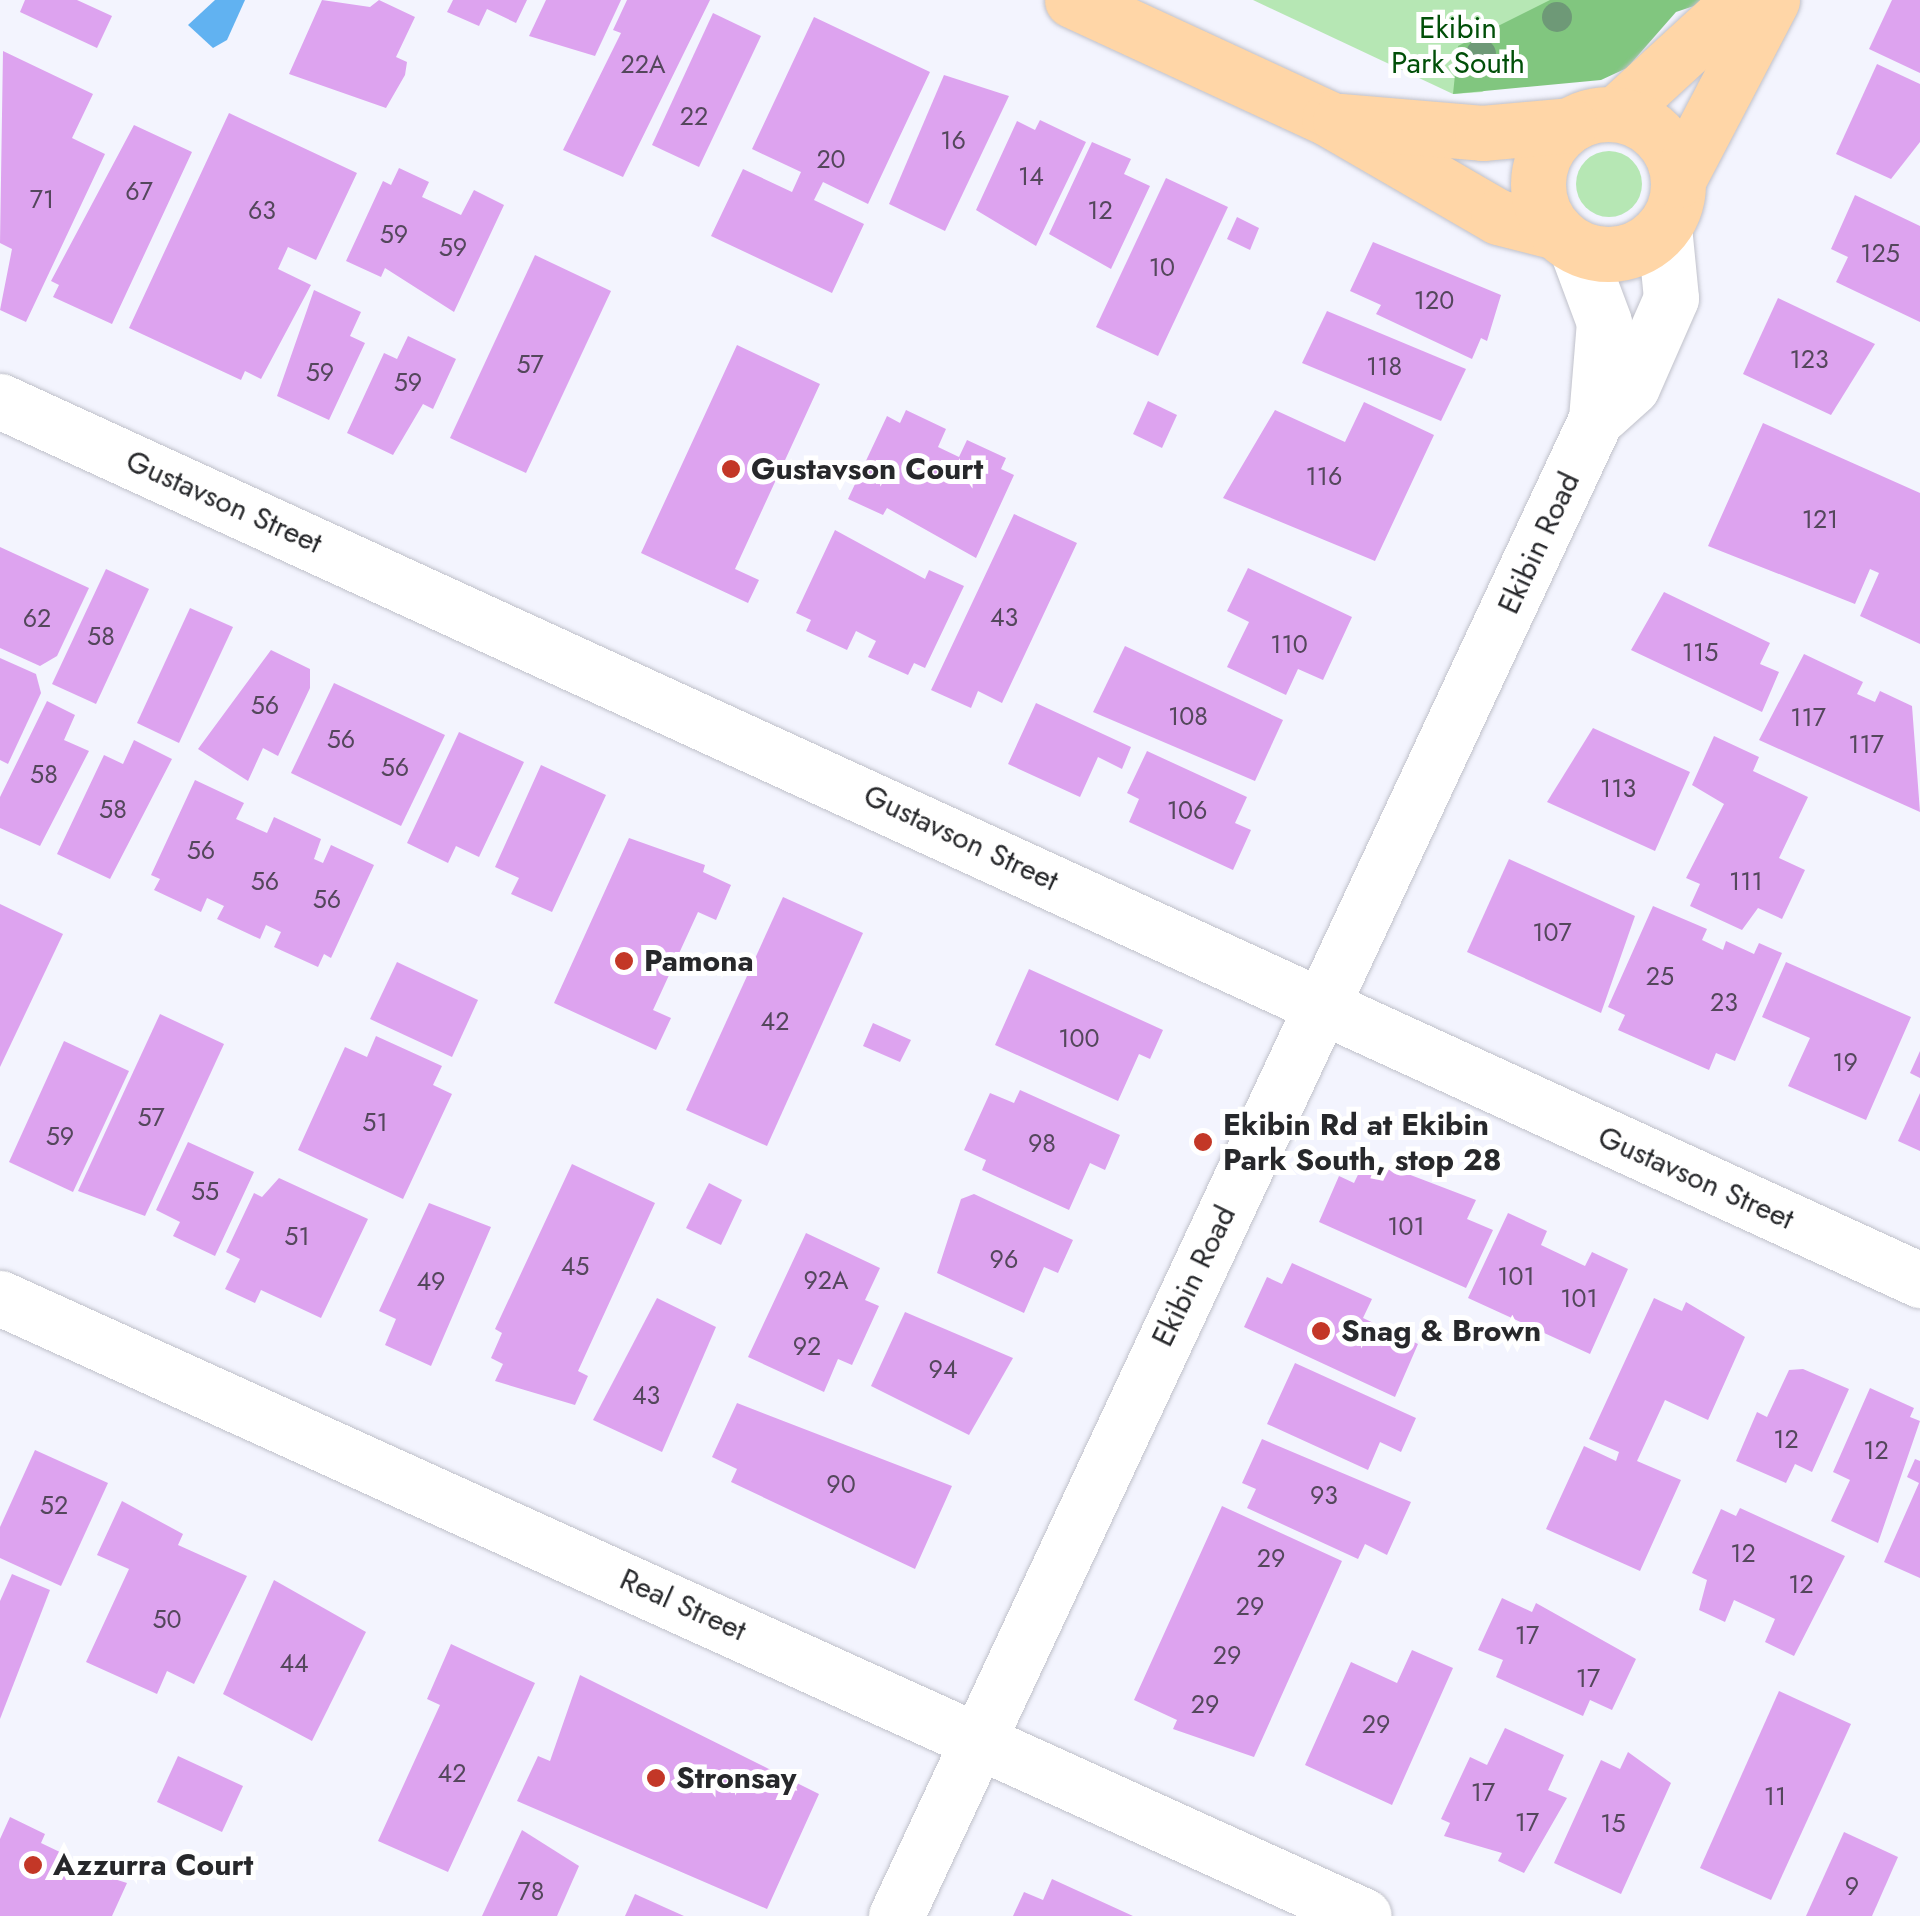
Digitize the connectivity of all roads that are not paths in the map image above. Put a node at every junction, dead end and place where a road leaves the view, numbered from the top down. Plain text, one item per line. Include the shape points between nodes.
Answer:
1 (1072, 0) edge
2 (1740, 0) edge
3 (1772, 0) edge
4 (1594, 119) junction
5 (1329, 120) junction
6 (1671, 203) junction
7 (1567, 240) junction
8 (0, 401) edge
9 (1596, 419) junction
10 (1325, 1008) junction
11 (1920, 1280) edge
12 (0, 1298) edge
13 (975, 1737) junction
14 (896, 1916) edge
15 (1364, 1916) edge

1 - 5 main road
2 - 4 main road
3 - 6 main road
4 - 5 main road via 1482,133
4 - 6 main road via 1660,136
4 - 7 main road via 1539,175
5 - 7 main road via 1498,216
6 - 7 main road via 1624,253
6 - 9 street, Ekibin Road via 1671,298 1632,387
7 - 9 street, Ekibin Road via 1604,322
8 - 10 street, Gustavson Street
9 - 10 street, Ekibin Road
10 - 11 street, Gustavson Street
10 - 13 street, Ekibin Road
12 - 13 street, Real Street
13 - 14 street, Ekibin Road
13 - 15 street, Real Street

